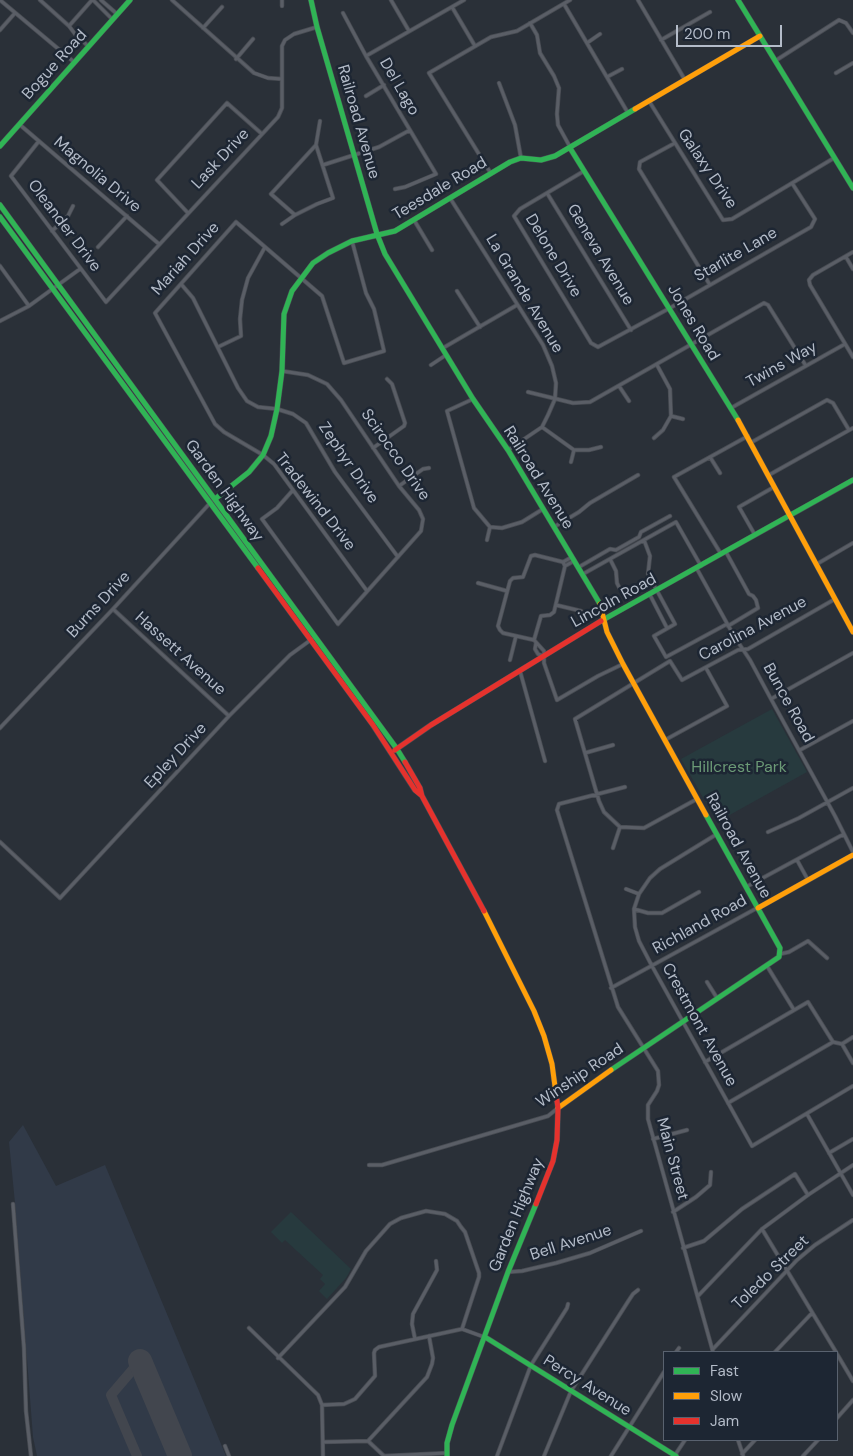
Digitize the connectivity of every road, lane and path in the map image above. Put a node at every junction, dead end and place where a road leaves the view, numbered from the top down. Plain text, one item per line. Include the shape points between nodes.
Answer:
1 (0, 0) edge
2 (40, 0) edge
3 (92, 0) edge
4 (101, 0) edge
5 (130, 0) edge
6 (172, 0) edge
7 (282, 0) edge
8 (311, 0) edge
9 (391, 0) edge
10 (464, 0) edge
11 (570, 0) edge
12 (638, 0) edge
13 (738, 0) edge
14 (564, 4) junction
15 (282, 6) dead end
16 (222, 7) dead end
17 (452, 7) junction
18 (710, 12) dead end
19 (343, 13) dead end
20 (15, 14) junction
21 (117, 14) junction
22 (112, 19) junction
23 (530, 23) junction
24 (69, 26) junction
25 (317, 27) junction
26 (203, 28) junction
27 (0, 30) edge
28 (409, 31) junction
29 (853, 33) edge
30 (600, 34) dead end
31 (760, 36) junction
32 (253, 39) dead end
33 (661, 40) junction
34 (587, 42) junction
35 (88, 46) junction
36 (475, 46) junction
37 (366, 56) junction
38 (236, 58) junction
39 (775, 61) junction
40 (74, 62) junction
41 (853, 63) edge
42 (622, 69) dead end
43 (836, 73) dead end
44 (607, 77) junction
45 (282, 79) junction
46 (685, 80) junction
47 (499, 83) dead end
48 (384, 85) junction
49 (366, 96) dead end
50 (649, 102) junction
51 (629, 113) junction
52 (320, 121) dead end
53 (20, 124) junction
54 (410, 130) junction
55 (262, 134) junction
56 (39, 141) junction
57 (675, 143) junction
58 (316, 145) junction
59 (0, 146) edge
60 (570, 148) junction
61 (354, 155) junction
62 (521, 158) junction
63 (834, 158) junction
64 (323, 165) junction
65 (584, 171) junction
66 (490, 172) junction
67 (792, 183) junction
68 (853, 188) edge
69 (395, 189) dead end
70 (547, 193) junction
71 (450, 197) junction
72 (0, 205) edge
73 (73, 206) dead end
74 (188, 213) junction
75 (295, 215) junction
76 (127, 216) junction
77 (0, 217) edge
78 (414, 219) junction
79 (282, 224) dead end
80 (52, 231) junction
81 (377, 234) junction
82 (352, 241) junction
83 (160, 244) junction
84 (98, 247) dead end
85 (265, 247) junction
86 (432, 250) dead end
87 (853, 252) edge
88 (846, 257) junction
89 (0, 266) edge
90 (80, 269) junction
91 (853, 269) edge
92 (301, 279) junction
93 (181, 284) junction
94 (58, 285) junction
95 (710, 285) junction
96 (52, 289) junction
97 (457, 291) dead end
98 (106, 302) joint
99 (517, 305) junction
100 (29, 306) junction
101 (670, 308) junction
102 (155, 313) joint
103 (0, 321) edge
104 (480, 327) junction
105 (631, 330) junction
106 (845, 344) junction
107 (691, 345) junction
108 (603, 346) joint
109 (218, 347) junction
110 (442, 349) junction
111 (447, 355) junction
112 (853, 357) edge
113 (431, 365) dead end
114 (658, 365) junction
115 (806, 366) junction
116 (282, 371) junction
117 (387, 379) dead end
118 (619, 386) junction
119 (528, 392) dead end
120 (473, 399) junction
121 (554, 399) junction
122 (629, 401) dead end
123 (731, 408) junction
124 (277, 410) junction
125 (671, 416) junction
126 (684, 419) dead end
127 (542, 427) junction
128 (851, 429) edge
129 (748, 436) junction
130 (654, 438) dead end
131 (752, 442) junction
132 (602, 447) dead end
133 (373, 448) junction
134 (508, 450) junction
135 (574, 450) junction
136 (263, 456) junction
137 (710, 457) junction
138 (571, 462) dead end
139 (429, 468) dead end
140 (720, 473) dead end
141 (638, 475) dead end
142 (768, 476) junction
143 (853, 480) edge
144 (399, 486) junction
145 (774, 487) junction
146 (293, 490) junction
147 (212, 501) junction
148 (543, 509) junction
149 (670, 516) dead end
150 (790, 516) junction
151 (490, 527) junction
152 (554, 527) junction
153 (755, 536) junction
154 (487, 540) dead end
155 (644, 540) junction
156 (853, 543) edge
157 (724, 553) junction
158 (398, 557) junction
159 (573, 559) junction
160 (610, 559) junction
161 (564, 564) junction
162 (817, 564) junction
163 (699, 567) junction
164 (579, 568) junction
165 (583, 574) junction
166 (478, 584) dead end
167 (620, 589) dead end
168 (367, 591) junction
169 (507, 591) junction
170 (657, 591) junction
171 (650, 595) junction
172 (836, 599) junction
173 (556, 605) junction
174 (113, 609) junction
175 (581, 611) dead end
176 (604, 620) junction
177 (728, 625) junction
178 (668, 628) junction
179 (853, 632) edge
180 (516, 636) junction
181 (313, 638) junction
182 (535, 641) junction
183 (742, 650) junction
184 (853, 653) edge
185 (543, 656) junction
186 (510, 660) dead end
187 (623, 664) junction
188 (706, 668) junction
189 (520, 671) junction
190 (633, 684) junction
191 (771, 699) junction
192 (230, 716) junction
193 (853, 721) edge
194 (0, 728) edge
195 (664, 740) junction
196 (613, 745) dead end
197 (800, 750) junction
198 (394, 751) junction
199 (585, 753) junction
200 (545, 761) dead end
201 (626, 786) dead end
202 (853, 788) edge
203 (597, 793) junction
204 (697, 798) junction
205 (828, 802) junction
206 (620, 827) junction
207 (768, 832) dead end
208 (717, 834) junction
209 (844, 834) junction
210 (0, 842) edge
211 (613, 848) dead end
212 (853, 854) edge
213 (797, 860) junction
214 (808, 880) junction
215 (746, 887) junction
216 (626, 889) dead end
217 (699, 892) dead end
218 (639, 894) junction
219 (758, 908) junction
220 (634, 909) junction
221 (779, 954) junction
222 (827, 958) dead end
223 (652, 966) junction
224 (767, 966) junction
225 (707, 982) dead end
226 (611, 988) junction
227 (718, 999) junction
228 (794, 1010) junction
229 (683, 1022) junction
230 (853, 1037) edge
231 (832, 1042) junction
232 (842, 1044) junction
233 (643, 1048) junction
234 (705, 1062) junction
235 (853, 1063) edge
236 (853, 1086) edge
237 (728, 1103) junction
238 (558, 1108) junction
239 (807, 1114) junction
240 (687, 1130) dead end
241 (853, 1139) edge
242 (653, 1140) junction
243 (829, 1152) junction
244 (368, 1165) dead end
245 (853, 1165) edge
246 (711, 1172) dead end
247 (840, 1173) junction
248 (808, 1195) junction
249 (853, 1196) edge
250 (13, 1204) dead end
251 (673, 1212) junction
252 (853, 1220) edge
253 (762, 1229) junction
254 (641, 1231) dead end
255 (684, 1248) junction
256 (436, 1260) dead end
257 (788, 1270) junction
258 (508, 1272) junction
259 (638, 1290) dead end
260 (697, 1296) junction
261 (568, 1304) dead end
262 (812, 1312) junction
263 (249, 1328) dead end
264 (462, 1329) junction
265 (429, 1336) junction
266 (485, 1337) junction
267 (415, 1339) junction
268 (679, 1348) dead end
269 (677, 1351) edge
270 (713, 1351) edge
271 (776, 1351) edge
272 (835, 1351) edge
273 (838, 1355) edge
274 (278, 1358) junction
275 (531, 1365) junction
276 (663, 1374) edge
277 (853, 1381) edge
278 (571, 1390) junction
279 (853, 1400) edge
280 (322, 1405) junction
281 (838, 1417) edge
282 (630, 1427) junction
283 (368, 1441) junction
284 (684, 1441) edge
285 (738, 1441) edge
286 (754, 1441) edge
287 (817, 1441) edge
288 (323, 1442) junction
289 (225, 1446) dead end
290 (447, 1454) edge
291 (742, 1455) edge
292 (31, 1456) edge
293 (229, 1456) edge
294 (323, 1456) edge
295 (383, 1456) edge
296 (497, 1456) edge
297 (544, 1456) edge
298 (611, 1456) edge
299 (675, 1456) edge
300 (803, 1456) edge

1 - 20 street
2 - 24 street
3 - 22 street
3 - 24 street
4 - 21 street
5 - 21 street, Bogue Road
6 - 26 street
7 - 15 street
8 - 25 street, Railroad Avenue
9 - 28 street
10 - 17 street
11 - 14 street
12 - 33 street
13 - 31 street
14 - 23 street
14 - 34 street
16 - 26 street
17 - 28 street
17 - 36 street
18 - 33 street
19 - 37 street, Del Lago
20 - 27 street
20 - 40 street
21 - 22 street, Bogue Road
22 - 35 street, Bogue Road
23 - 36 street via 518,31 491,36
23 - 60 street, Jones Road via 537,36 540,53 559,88 558,125
24 - 35 street
25 - 45 street, Lask Drive via 285,40 282,46
25 - 61 street, Railroad Avenue
26 - 38 street
28 - 37 street
29 - 39 street via 846,22 839,20
30 - 34 street
31 - 39 street
31 - 46 street, Teesdale Road
32 - 38 street
33 - 46 street
34 - 44 street
35 - 40 street, Bogue Road
36 - 66 street via 429,73
37 - 48 street, Del Lago
38 - 45 street via 254,73
39 - 63 street
40 - 53 street, Bogue Road
41 - 43 street
42 - 44 street
44 - 51 street
45 - 55 street, Lask Drive via 282,108
46 - 50 street, Teesdale Road
47 - 62 street via 514,125
48 - 49 street
48 - 54 street, Del Lago
50 - 51 street, Teesdale Road
50 - 57 street, Galaxy Drive
51 - 60 street, Teesdale Road
52 - 58 street
53 - 56 street, Magnolia Drive
53 - 59 street, Bogue Road
54 - 61 street via 379,147
54 - 69 street, Del Lago via 436,174
55 - 74 street, Lask Drive
55 - 74 street via 227,103 156,180
56 - 76 street, Magnolia Drive
56 - 80 street, Oleander Drive via 11,176
57 - 67 street, Galaxy Drive via 724,220 732,219
57 - 95 street via 640,162 639,169
58 - 64 street
58 - 75 street via 272,194
60 - 62 street, Teesdale Road via 540,160
60 - 65 street, Jones Road
61 - 64 street
61 - 81 street, Railroad Avenue
62 - 66 street, Teesdale Road
63 - 67 street, Galaxy Drive
63 - 68 street
64 - 75 street via 333,198
65 - 70 street, Delone Drive
65 - 101 street, Jones Road
66 - 71 street, Teesdale Road
67 - 95 street, Starlite Lane via 815,219 811,226
70 - 105 street, Geneva Avenue
70 - 108 street, Delone Drive via 517,212 515,218 591,343
71 - 78 street, Teesdale Road
71 - 99 street, La Grande Avenue
72 - 94 street, Garden Highway
73 - 80 street via 68,216
74 - 83 street, Lask Drive
75 - 79 street
76 - 83 street, Magnolia Drive
76 - 84 street
77 - 96 street, Garden Highway
78 - 81 street, Teesdale Road via 395,231
78 - 86 street
80 - 90 street, Oleander Drive
81 - 82 street, Teesdale Road
81 - 110 street, Railroad Avenue via 385,254
82 - 92 street, Teesdale Road via 313,263
82 - 92 street via 384,351 344,363 322,296
83 - 98 street, Lask Drive
85 - 92 street
85 - 93 street, Mariah Drive via 236,222
85 - 109 street via 244,292 241,336
87 - 88 street
88 - 91 street
88 - 106 street via 809,280
89 - 100 street
90 - 94 street
90 - 98 street, Oleander Drive
92 - 116 street, Teesdale Road via 292,291 284,314
93 - 102 street, Mariah Drive
93 - 109 street, Zephyr Drive via 193,298
94 - 96 street
94 - 147 street, Garden Highway
95 - 101 street, Starlite Lane
96 - 100 street
96 - 147 street, Garden Highway
97 - 104 street
99 - 104 street
99 - 121 street, La Grande Avenue via 543,345 552,366 556,383
100 - 103 street
101 - 105 street, Starlite Lane
101 - 107 street, Jones Road
102 - 136 street, Tradewind Drive via 215,424
104 - 110 street
105 - 108 street, Starlite Lane
106 - 112 street
106 - 115 street, Twins Way
107 - 114 street
107 - 115 street via 764,303
107 - 123 street, Jones Road
109 - 124 street, Zephyr Drive via 247,401 258,407
110 - 111 street, Railroad Avenue
111 - 113 street
111 - 120 street, Railroad Avenue
114 - 118 street
114 - 125 street via 670,389
115 - 123 street, Twins Way
116 - 124 street, Teesdale Road
116 - 133 street, Scirocco Drive via 308,375 327,384
117 - 133 street via 392,384 405,423
118 - 121 street via 584,404
118 - 122 street
119 - 121 street
120 - 134 street, Railroad Avenue
120 - 151 street via 447,412 474,508
121 - 127 street, La Grande Avenue
123 - 129 street, Jones Road
124 - 136 street, Teesdale Road
124 - 158 street, Zephyr Drive via 293,414 306,423 335,472
125 - 126 street
125 - 130 street
127 - 134 street
127 - 135 street
128 - 131 street via 833,403 827,400
128 - 142 street
129 - 131 street, Jones Road
129 - 137 street
131 - 142 street, Jones Road
132 - 135 street
133 - 144 street, Scirocco Drive
134 - 148 street, Railroad Avenue
135 - 138 street
136 - 146 street, Tradewind Drive via 274,464
136 - 147 street, Teesdale Road via 249,472
137 - 140 street
137 - 157 street via 674,477
139 - 144 street
141 - 152 street
142 - 145 street, Jones Road
143 - 150 street, Lincoln Road
144 - 158 street, Scirocco Drive via 423,519 421,531
145 - 150 street, Jones Road
145 - 153 street via 739,507
146 - 168 street, Tradewind Drive
146 - 168 street, Scirocco Drive via 262,519 338,624
147 - 174 street, Burns Drive
147 - 181 street, Garden Highway
148 - 151 street via 522,522 502,528
148 - 152 street, Railroad Avenue
149 - 164 street via 641,532 639,537 616,550 610,549
150 - 153 street, Lincoln Road
150 - 162 street, Jones Road
151 - 154 street
152 - 159 street, Railroad Avenue
153 - 157 street, Lincoln Road
155 - 160 street
155 - 163 street, Bunce Road via 676,522
155 - 170 street via 650,556 648,574
156 - 162 street
157 - 163 street, Lincoln Road
157 - 177 street via 756,600 758,608
158 - 168 street, Scirocco Drive
159 - 161 street
159 - 164 street, Railroad Avenue
160 - 165 street
160 - 167 street
161 - 169 street via 532,555 523,577 511,579
161 - 173 street
162 - 172 street, Jones Road
163 - 170 street, Lincoln Road
163 - 177 street, Bunce Road
164 - 165 street, Railroad Avenue
165 - 176 street, Railroad Avenue via 598,600
166 - 169 street
169 - 180 street via 499,628 502,633
170 - 171 street, Lincoln Road
170 - 178 street via 675,624
171 - 176 street, Lincoln Road
171 - 178 street
172 - 179 street, Jones Road
172 - 183 street, Carolina Avenue
173 - 175 street
173 - 182 street via 552,614 541,616
174 - 192 street, Hassett Avenue
174 - 194 street, Burns Drive
176 - 185 street, Lincoln Road
176 - 187 street, Railroad Avenue
177 - 178 street via 666,657 654,636
177 - 183 street, Bunce Road
180 - 182 street
180 - 186 street
181 - 192 street, Epley Drive via 290,655
181 - 198 street, Garden Highway
182 - 185 street via 544,651
182 - 185 street via 535,649
183 - 188 street, Carolina Avenue
183 - 191 street, Bunce Road
184 - 191 street
185 - 187 street via 557,700
185 - 189 street, Lincoln Road
187 - 190 street, Railroad Avenue
188 - 190 street, Carolina Avenue via 682,680 670,660
188 - 195 street via 727,706
189 - 198 street, Lincoln Road
189 - 200 street
190 - 195 street, Railroad Avenue
190 - 199 street via 575,720
191 - 197 street, Bunce Road
192 - 210 street, Epley Drive via 60,898
193 - 197 street
195 - 204 street, Railroad Avenue
196 - 199 street
197 - 205 street, Bunce Road
198 - 238 street, Garden Highway via 420,788 540,1024 552,1064
199 - 203 street
201 - 203 street
202 - 205 street
203 - 206 street via 604,812
203 - 226 street, Main Street via 560,804 557,810
204 - 206 street via 644,828
204 - 208 street, Railroad Avenue
205 - 207 street
205 - 209 street, Bunce Road
206 - 211 street
208 - 215 street, Railroad Avenue
208 - 218 street, Crestmont Avenue via 660,869
209 - 212 street, Bunce Road
209 - 213 street
212 - 214 street, Richland Road
213 - 214 street
213 - 215 street
214 - 219 street, Richland Road
215 - 219 street, Railroad Avenue
216 - 218 street
217 - 220 street via 662,913
218 - 220 street, Crestmont Avenue
219 - 221 street, Railroad Avenue via 778,944
219 - 223 street, Richland Road
220 - 223 street, Crestmont Avenue via 639,941
221 - 222 street via 808,941
221 - 224 street, Winship Road
223 - 226 street, Richland Road
223 - 229 street, Crestmont Avenue
224 - 227 street, Winship Road
224 - 228 street
225 - 227 street
226 - 233 street, Main Street via 618,1007
227 - 229 street, Winship Road
228 - 231 street via 808,1002
228 - 234 street
229 - 233 street, Winship Road
229 - 234 street, Crestmont Avenue
230 - 232 street
231 - 232 street
231 - 237 street
232 - 235 street
233 - 238 street, Winship Road
233 - 242 street, Main Street via 655,1065 659,1078 647,1112
234 - 237 street, Crestmont Avenue
236 - 239 street
237 - 239 street, Crestmont Avenue via 752,1146
238 - 244 street, Winship Road via 548,1116 382,1165
238 - 258 street, Garden Highway via 557,1140 550,1172
239 - 243 street
240 - 242 street
241 - 243 street
242 - 251 street, Main Street
243 - 247 street
245 - 247 street
246 - 251 street via 710,1185
247 - 248 street
247 - 249 street
248 - 253 street
248 - 255 street via 795,1174 742,1209 704,1241
250 - 292 street
251 - 255 street, Main Street
252 - 257 street, Toledo Street via 815,1245
253 - 257 street
253 - 260 street
254 - 258 street, Bell Avenue via 556,1264
255 - 260 street, Main Street
256 - 267 street via 436,1270 413,1314
257 - 262 street
257 - 270 street, Toledo Street
258 - 266 street, Garden Highway
259 - 278 street via 628,1300
260 - 270 street, Main Street
261 - 275 street
262 - 271 street
262 - 272 street
263 - 274 street
264 - 265 street
264 - 266 street
264 - 274 street via 479,1277 477,1269 464,1232 452,1218 426,1211 390,1224 376,1238 345,1287
265 - 267 street
265 - 283 street via 433,1358 427,1377
266 - 275 street, Percy Avenue
266 - 290 street, Garden Highway via 452,1425
267 - 280 street via 378,1348 374,1353 375,1376 355,1399 344,1404
268 - 269 street
273 - 277 street
274 - 280 street via 315,1391
275 - 278 street, Percy Avenue
275 - 296 street
276 - 282 street
278 - 282 street, Percy Avenue
278 - 297 street
279 - 281 street
280 - 288 street
282 - 298 street
282 - 299 street, Percy Avenue
283 - 288 street
283 - 295 street
284 - 299 street
285 - 291 street
286 - 291 street
287 - 300 street
288 - 294 street
289 - 293 street
290 - 295 street

